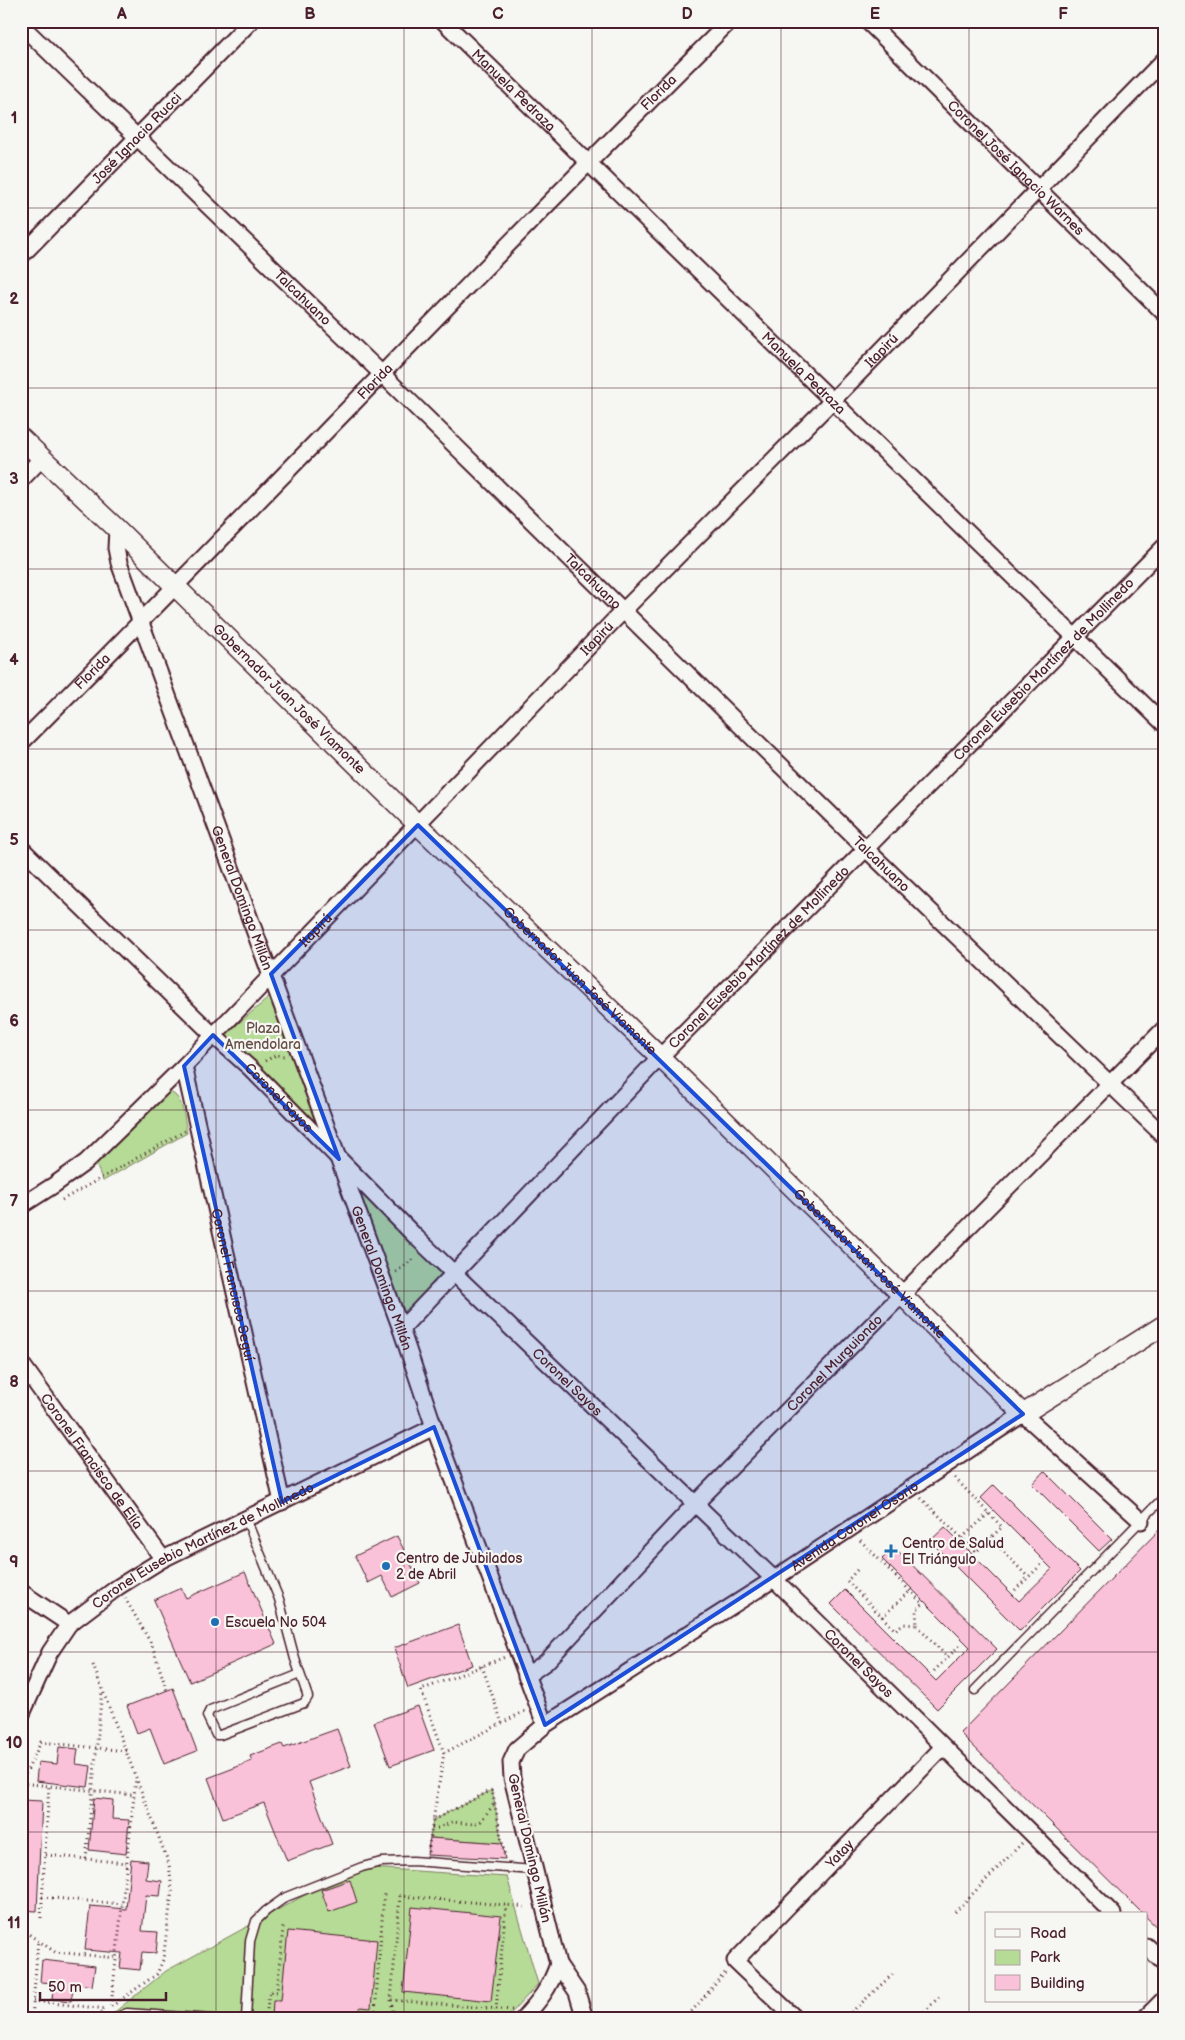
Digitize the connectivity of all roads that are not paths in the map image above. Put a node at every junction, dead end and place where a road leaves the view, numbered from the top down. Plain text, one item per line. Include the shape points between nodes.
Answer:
1 (251, 21) edge
2 (443, 21) edge
3 (730, 21) edge
4 (868, 21) edge
5 (21, 25) edge
6 (1164, 60) edge
7 (136, 138) junction
8 (587, 162) junction
9 (1037, 189) junction
10 (21, 256) edge
11 (1164, 313) edge
12 (382, 374) junction
13 (832, 401) junction
14 (21, 438) edge
15 (42, 458) junction
16 (21, 480) edge
17 (117, 529) junction
18 (1164, 547) edge
19 (175, 587) junction
20 (622, 611) junction
21 (142, 622) junction
22 (1074, 636) junction
23 (1164, 724) edge
24 (21, 743) edge
25 (418, 825) junction
26 (21, 848) edge
27 (866, 849) junction
28 (271, 974) junction
29 (1164, 1029) edge
30 (213, 1035) junction
31 (660, 1057) junction
32 (184, 1066) junction
33 (1111, 1083) junction
34 (1164, 1136) edge
35 (339, 1159) junction
36 (21, 1206) edge
37 (453, 1273) junction
38 (901, 1296) junction
39 (1164, 1325) edge
40 (401, 1329) junction
41 (21, 1363) edge
42 (1023, 1414) junction
43 (434, 1427) junction
44 (1164, 1497) edge
45 (282, 1502) junction
46 (695, 1504) junction
47 (246, 1519) junction
48 (1141, 1521) junction
49 (163, 1559) junction
50 (774, 1579) junction
51 (21, 1592) edge
52 (69, 1624) junction
53 (300, 1674) junction
54 (526, 1676) junction
55 (27, 1690) edge
56 (975, 1690) dead end
57 (21, 1716) edge
58 (545, 1725) junction
59 (943, 1747) junction
60 (534, 1870) junction
61 (1112, 1912) edge
62 (1148, 1948) edge
63 (1164, 1963) edge
64 (558, 1964) junction
65 (1164, 1999) edge
66 (526, 2015) edge
67 (113, 2019) edge
68 (213, 2019) edge
69 (246, 2019) edge
70 (585, 2019) edge
71 (796, 2019) edge
72 (1144, 2019) edge

1 - 7 street, José Ignacio Rucci
2 - 8 street, Manuela Pedraza
3 - 8 street, Florida
4 - 9 street, Coronel José Ignacio Warnes
5 - 7 street, Talcahuano
6 - 9 street, Itapirú
7 - 10 street, José Ignacio Rucci
7 - 12 street, Talcahuano
8 - 12 street, Florida
8 - 13 street, Manuela Pedraza
9 - 11 street, Coronel José Ignacio Warnes
9 - 13 street, Itapirú
12 - 19 street, Florida
12 - 20 street, Talcahuano
13 - 20 street, Itapirú
13 - 22 street, Manuela Pedraza
14 - 15 street, Gobernador Juan José Viamonte
15 - 16 street
15 - 17 street, Gobernador Juan José Viamonte
17 - 19 street, Gobernador Juan José Viamonte
17 - 21 street, General Domingo Millán via 119,563
18 - 22 street, Coronel Eusebio Martínez de Mollinedo
19 - 21 street, Florida
19 - 25 street, Gobernador Juan José Viamonte
20 - 25 street, Itapirú
20 - 27 street, Talcahuano
21 - 24 street, Florida
21 - 28 street, General Domingo Millán
22 - 23 street, Manuela Pedraza
22 - 27 street, Coronel Eusebio Martínez de Mollinedo
25 - 28 street, Itapirú
25 - 31 street, Gobernador Juan José Viamonte
26 - 30 street, Coronel Sayos
27 - 31 street, Coronel Eusebio Martínez de Mollinedo
27 - 33 street, Talcahuano
28 - 30 street, Itapirú
28 - 35 street, General Domingo Millán
29 - 33 street, Coronel Murguiondo
30 - 32 street, Itapirú
30 - 35 street, Coronel Sayos
31 - 37 street, Coronel Eusebio Martínez de Mollinedo
31 - 38 street, Gobernador Juan José Viamonte
32 - 36 street, Itapirú via 86,1162
32 - 45 street, Coronel Francisco Seguí
33 - 34 street, Talcahuano
33 - 38 street, Coronel Murguiondo
35 - 37 street, Coronel Sayos
35 - 40 street, General Domingo Millán
37 - 40 street, Coronel Eusebio Martínez de Mollinedo
37 - 46 street, Coronel Sayos
38 - 42 street, Gobernador Juan José Viamonte
38 - 46 street, Coronel Murguiondo
39 - 42 street, Avenida Coronel Osorio
40 - 43 street, General Domingo Millán
41 - 49 street, Coronel Francisco de Elía
42 - 48 street, Gobernador Juan José Viamonte
42 - 50 street, Avenida Coronel Osorio
43 - 45 street, Coronel Eusebio Martínez de Mollinedo
43 - 54 street, General Domingo Millán
44 - 48 lane
45 - 47 street, Coronel Eusebio Martínez de Mollinedo
46 - 50 street, Coronel Sayos
46 - 54 street, Coronel Murguiondo via 546,1662
47 - 49 street, Coronel Eusebio Martínez de Mollinedo
47 - 53 lane via 279,1599
48 - 56 lane
49 - 52 street, Coronel Eusebio Martínez de Mollinedo via 118,1587
50 - 58 street, Avenida Coronel Osorio
50 - 59 street, Coronel Sayos
51 - 52 street
52 - 55 street, Coronel Eusebio Martínez de Mollinedo
53 - 53 lane via 307,1701 220,1735 213,1732 207,1716 210,1710
54 - 58 street, General Domingo Millán
55 - 57 street, Coronel Eusebio Martínez de Mollinedo
58 - 60 street, General Domingo Millán via 518,1749 511,1762 514,1790
59 - 61 street, Coronel Sayos
59 - 71 street, Yatay via 735,1961
60 - 64 street, General Domingo Millán
60 - 69 lane via 381,1862 286,1897 256,1921 250,1940
62 - 63 street
64 - 66 street via 552,1982
64 - 70 street, General Domingo Millán via 577,1992
65 - 72 street
67 - 68 lane via 127,2013

